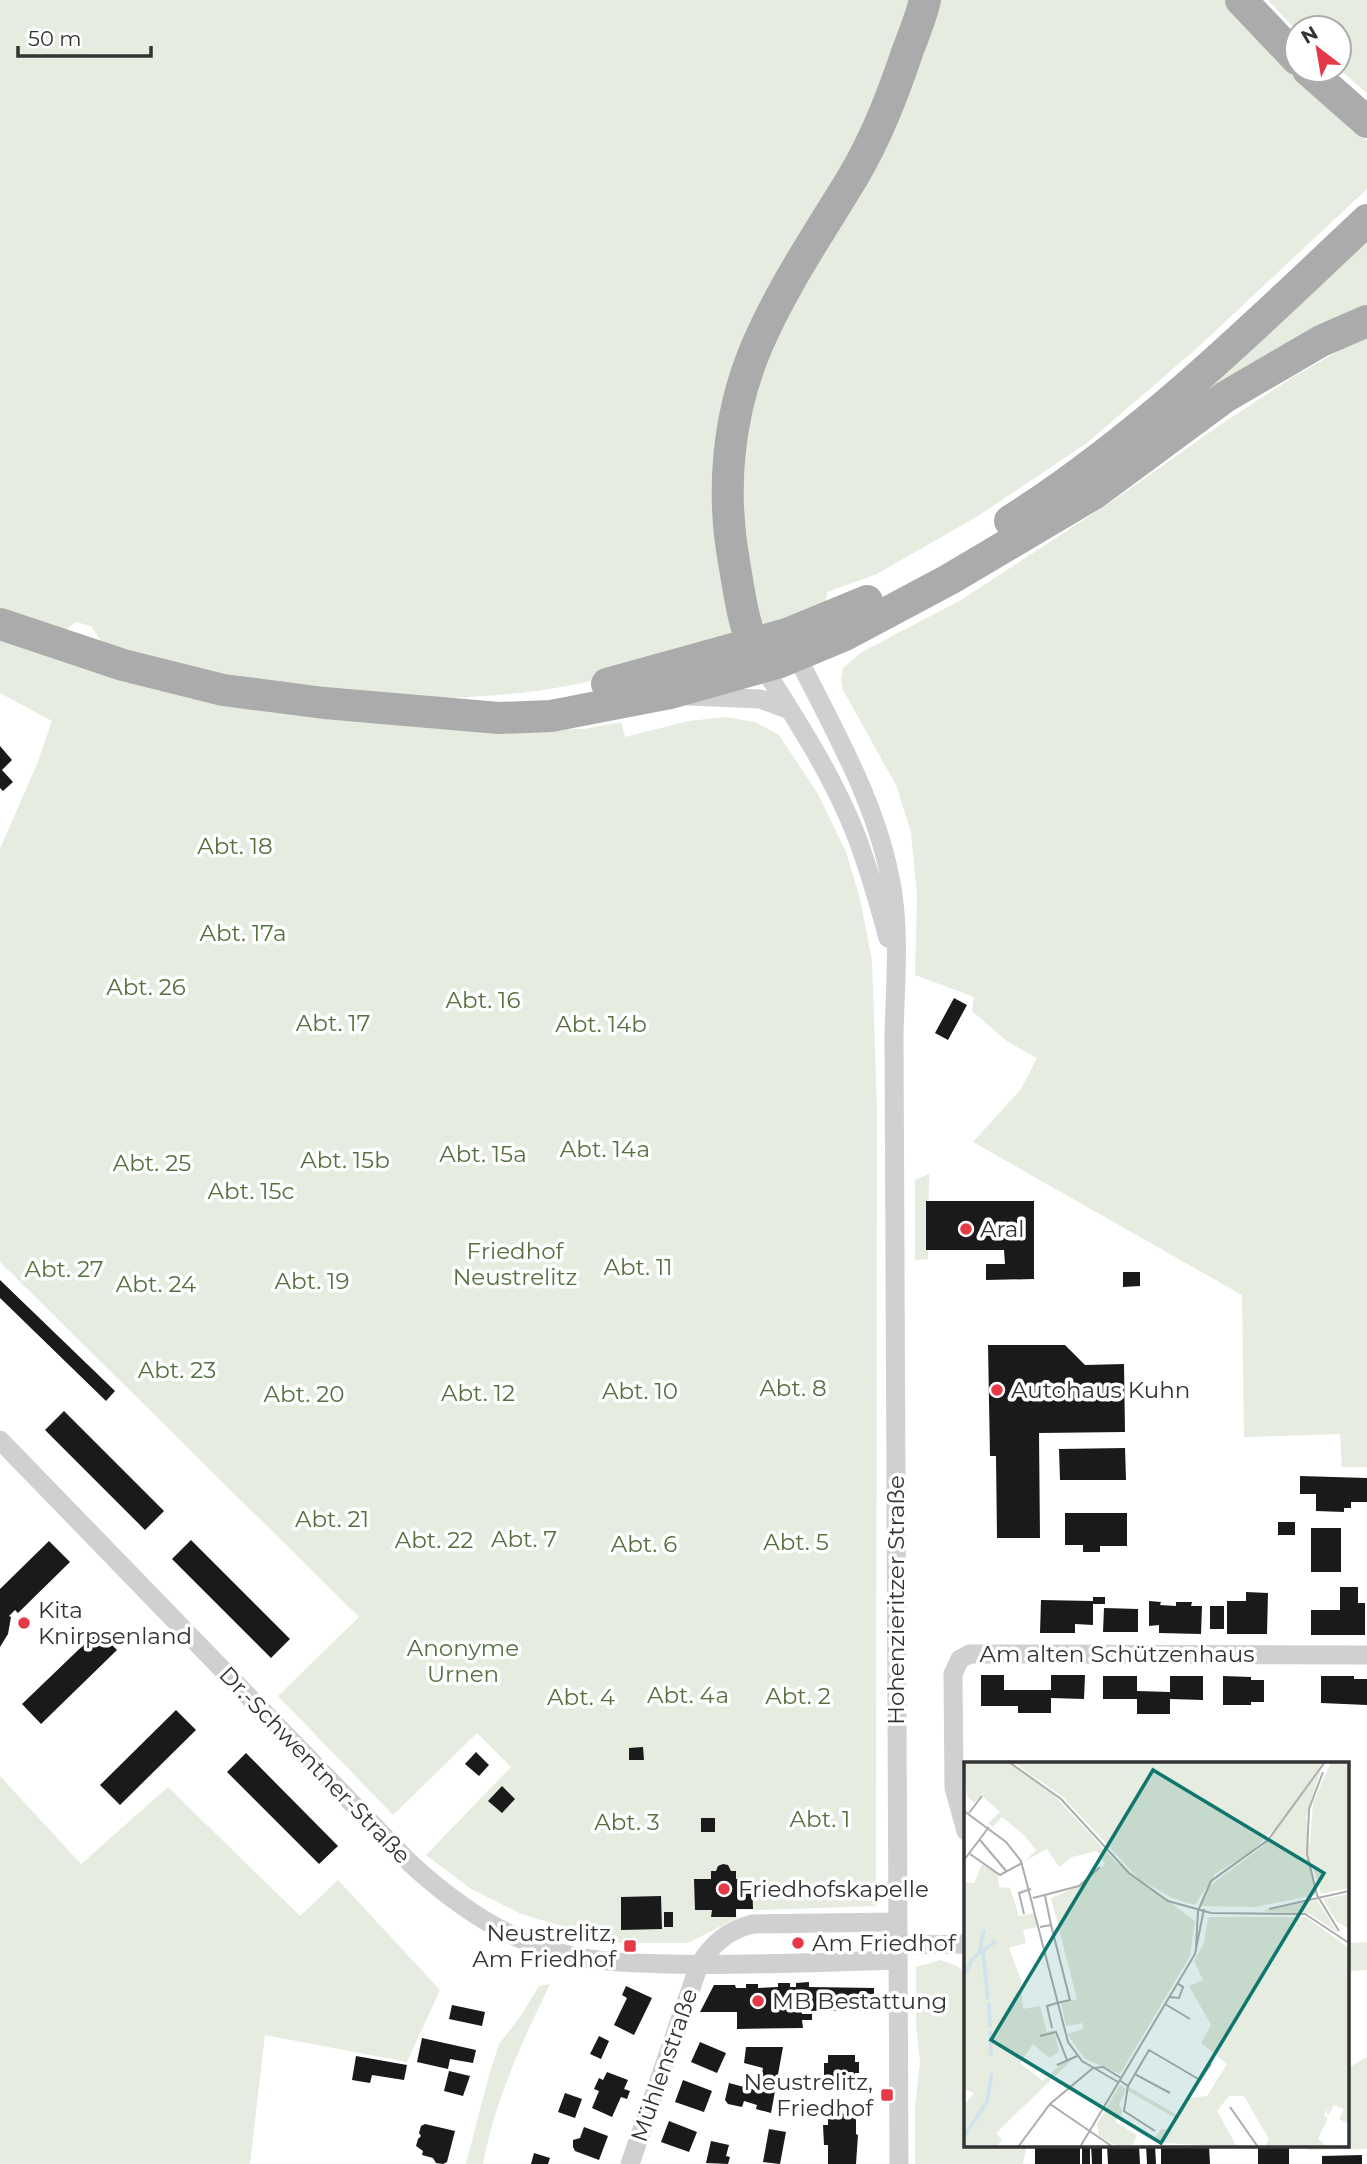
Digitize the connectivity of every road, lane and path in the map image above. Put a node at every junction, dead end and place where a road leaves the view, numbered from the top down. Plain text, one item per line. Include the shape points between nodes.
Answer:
1 (925, 0) edge
2 (1241, 0) edge
3 (1283, 44) edge
4 (1324, 84) edge
5 (1365, 120) edge
6 (1367, 220) edge
7 (1367, 321) edge
8 (1184, 391) junction
9 (1003, 547) junction
10 (0, 624) edge
11 (792, 645) junction
12 (757, 656) junction
13 (670, 692) junction
14 (426, 710) junction
15 (790, 710) junction
16 (894, 1036) junction
17 (0, 1440) edge
18 (1367, 1656) edge
19 (964, 1824) edge
20 (897, 1922) junction
21 (964, 1944) edge
22 (898, 1952) junction
23 (699, 1965) junction
24 (630, 2164) edge
25 (899, 2164) edge

1 - 12 main road via 889,106 791,279 756,348 739,398 730,444 729,527 745,624
2 - 3 main road
4 - 5 main road
6 - 8 main road
7 - 9 main road via 1321,341 1225,397 1095,493
8 - 9 main road via 1152,425
8 - 11 main road via 1013,519
9 - 11 main road via 845,635
10 - 14 main road via 123,665 223,690
11 - 12 main road
11 - 16 street, Hohenzieritzer Straße via 855,769 887,860 896,932
12 - 13 main road
12 - 14 main road via 529,699
12 - 15 street, Hohenzieritzer Straße
13 - 14 main road via 551,716 499,718
13 - 15 street via 699,698 760,699
15 - 16 street, Hohenzieritzer Straße via 854,829 873,884 888,941
16 - 20 street, Hohenzieritzer Straße
17 - 23 street, Dr.-Schwentner-Straße via 431,1883 510,1935 545,1949 611,1962
18 - 19 street, Am alten Schützenhaus via 970,1654 960,1659 953,1674 954,1788
20 - 22 street, Hohenzieritzer Straße
20 - 23 street via 738,1927 709,1950
21 - 22 street
22 - 23 street, Dr.-Schwentner-Straße
22 - 25 street, Hohenzieritzer Straße
23 - 24 street, Mühlenstraße

